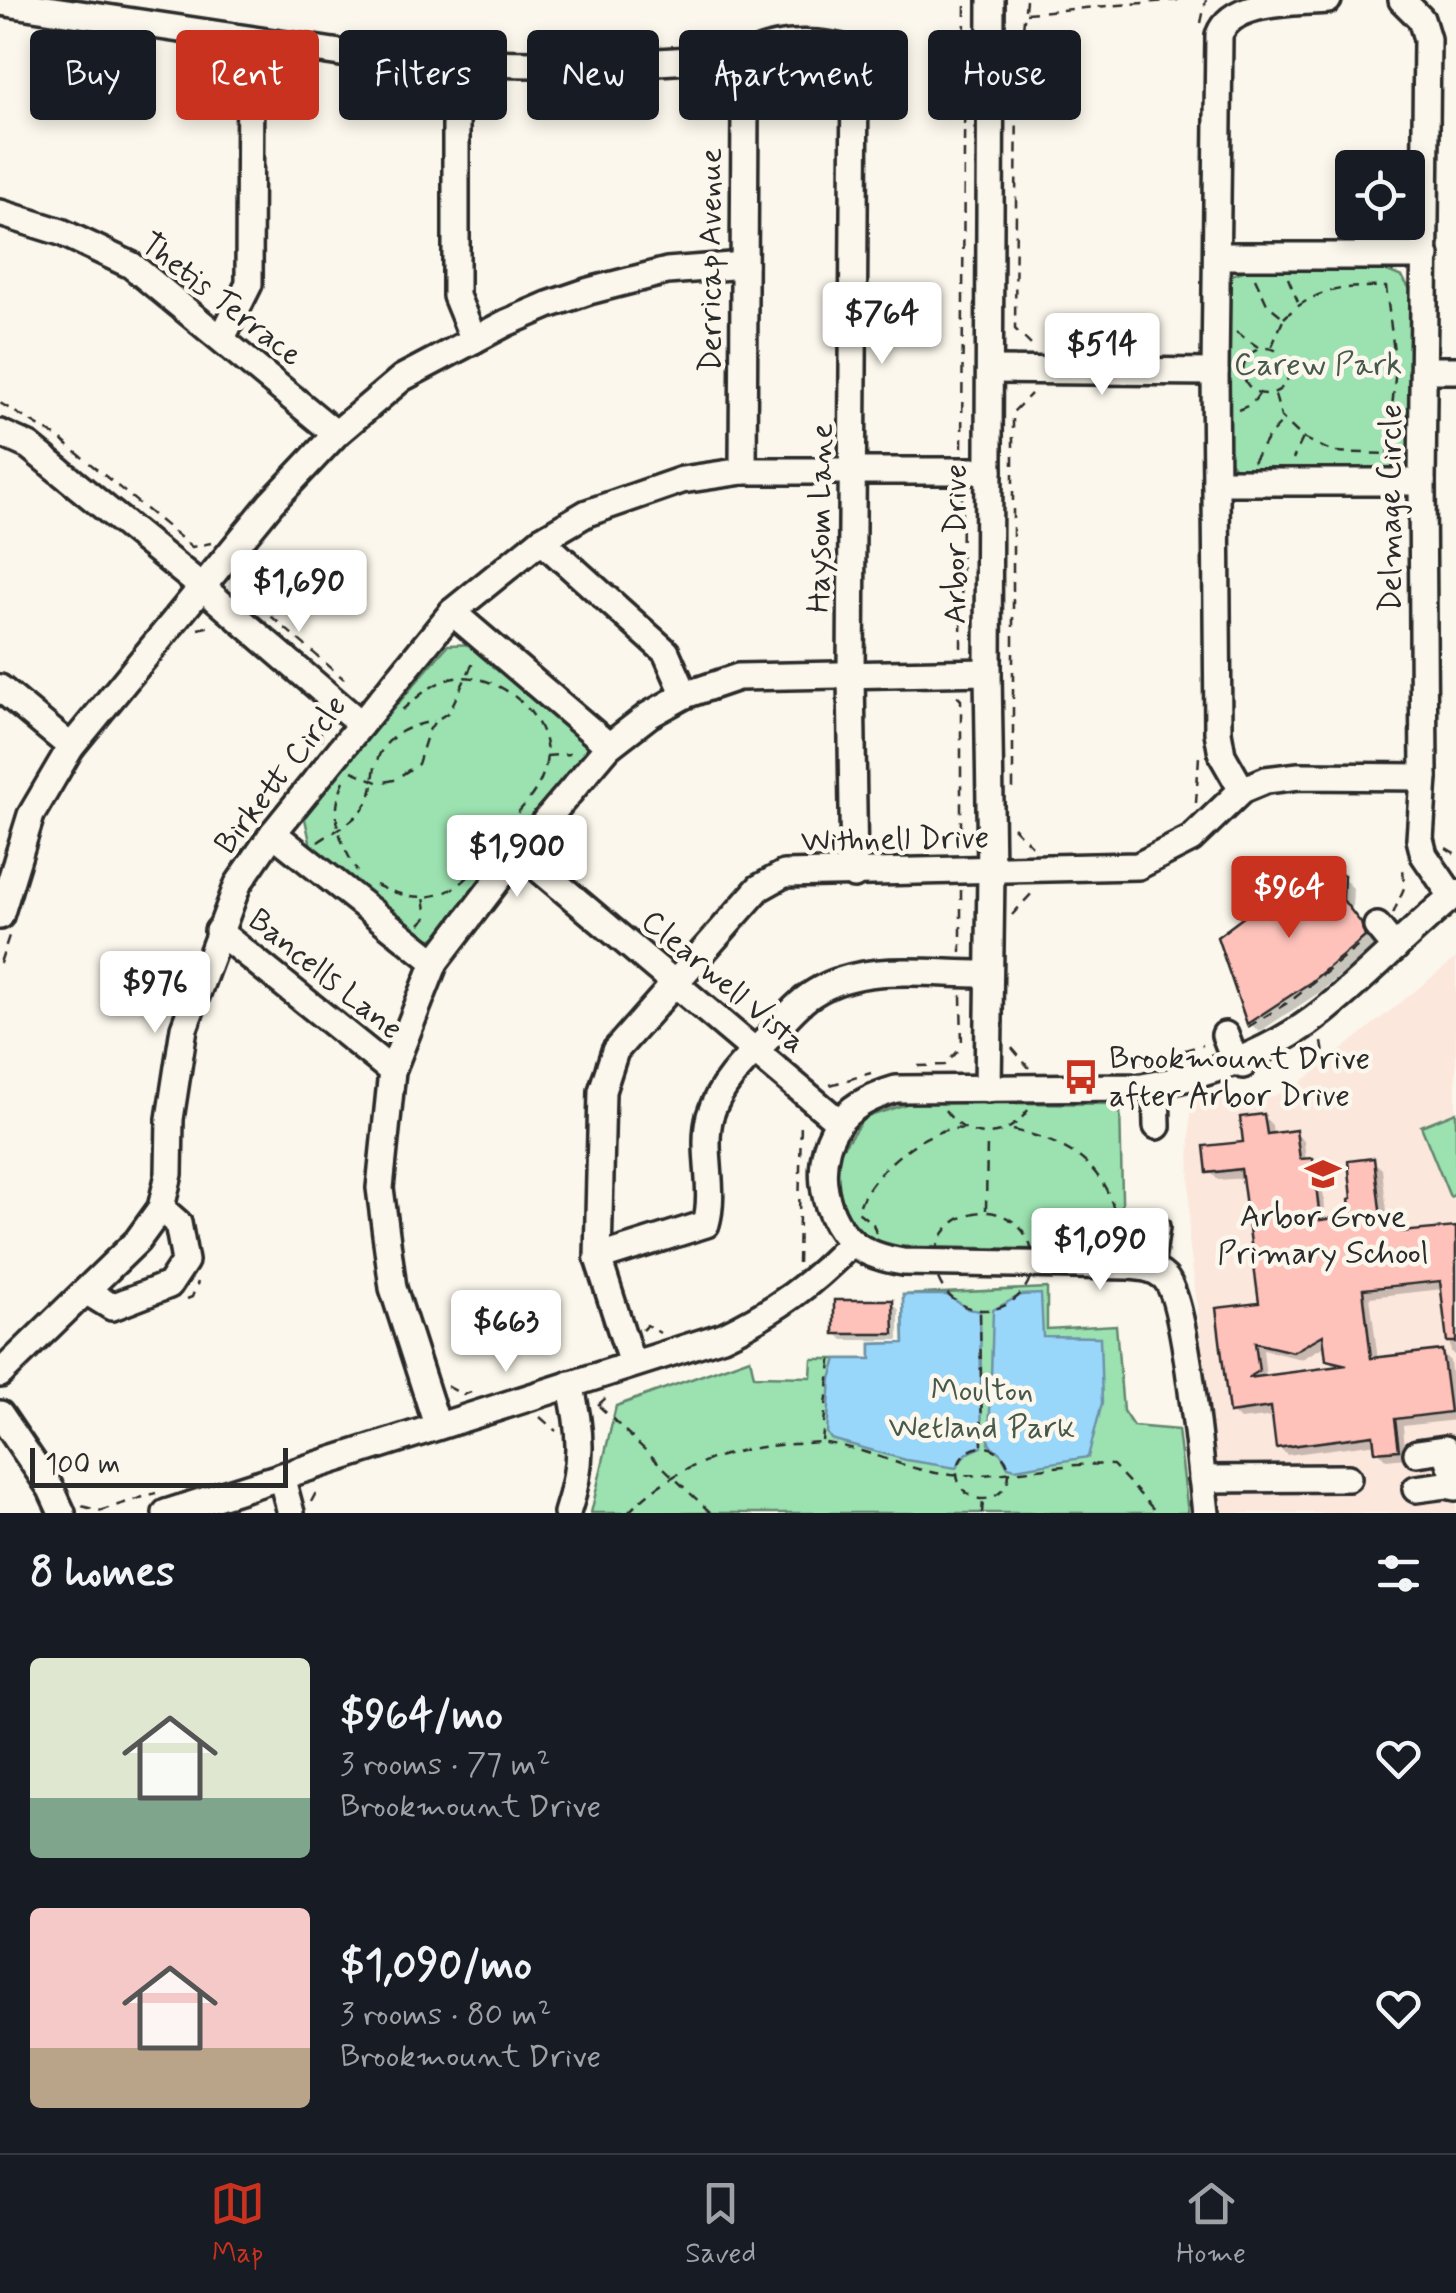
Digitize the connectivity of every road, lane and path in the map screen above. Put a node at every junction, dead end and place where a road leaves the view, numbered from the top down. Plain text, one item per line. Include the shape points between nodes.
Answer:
1 (966, 0) edge
2 (992, 0) edge
3 (1026, 0) edge
4 (1178, 0) edge
5 (1328, 0) edge
6 (0, 2) edge
7 (1414, 4) edge
8 (1026, 12) junction
9 (179, 30) edge
10 (679, 61) edge
11 (507, 63) edge
12 (250, 120) edge
13 (456, 120) edge
14 (745, 120) edge
15 (856, 120) edge
16 (0, 213) edge
17 (1218, 256) junction
18 (1251, 256) junction
19 (1426, 256) junction
20 (744, 266) junction
21 (1287, 273) dead end
22 (1299, 303) junction
23 (1284, 318) junction
24 (222, 338) junction
25 (474, 340) junction
26 (1272, 348) junction
27 (990, 370) junction
28 (1036, 370) junction
29 (1424, 370) junction
30 (1456, 370) edge
31 (1215, 372) junction
32 (1260, 393) junction
33 (1274, 393) junction
34 (0, 403) edge
35 (1226, 412) dead end
36 (1284, 420) junction
37 (0, 433) edge
38 (336, 434) junction
39 (1303, 438) junction
40 (1388, 454) junction
41 (1291, 466) dead end
42 (854, 470) junction
43 (743, 471) junction
44 (962, 471) junction
45 (989, 472) junction
46 (1216, 482) junction
47 (1250, 482) junction
48 (1386, 482) junction
49 (1422, 482) junction
50 (541, 540) junction
51 (232, 551) junction
52 (202, 587) junction
53 (452, 612) junction
54 (172, 622) junction
55 (218, 625) dead end
56 (487, 642) junction
57 (954, 672) junction
58 (988, 672) junction
59 (851, 674) junction
60 (464, 678) junction
61 (0, 688) edge
62 (685, 694) junction
63 (328, 696) junction
64 (399, 712) dead end
65 (436, 721) junction
66 (361, 724) junction
67 (322, 744) dead end
68 (610, 746) junction
69 (71, 747) junction
70 (570, 754) dead end
71 (546, 756) junction
72 (358, 759) dead end
73 (350, 770) junction
74 (1424, 777) junction
75 (374, 781) junction
76 (1012, 787) dead end
77 (1242, 790) junction
78 (1012, 826) dead end
79 (337, 830) junction
80 (273, 833) junction
81 (519, 852) junction
82 (304, 858) junction
83 (491, 868) junction
84 (1035, 870) junction
85 (992, 872) junction
86 (854, 875) junction
87 (1404, 888) dead end
88 (1454, 895) edge
89 (424, 897) junction
90 (4, 913) edge
91 (1012, 915) dead end
92 (218, 931) junction
93 (1384, 934) junction
94 (406, 941) junction
95 (435, 962) junction
96 (0, 964) edge
97 (989, 974) junction
98 (676, 985) junction
99 (1232, 1050) junction
100 (754, 1051) junction
101 (1103, 1065) dead end
102 (392, 1070) junction
103 (1156, 1085) junction
104 (988, 1089) junction
105 (839, 1122) junction
106 (1157, 1126) dead end
107 (965, 1129) dead end
108 (1006, 1131) dead end
109 (986, 1135) dead end
110 (161, 1208) junction
111 (986, 1212) dead end
112 (1156, 1227) dead end
113 (852, 1242) junction
114 (879, 1242) dead end
115 (1120, 1251) dead end
116 (598, 1258) junction
117 (1150, 1268) junction
118 (86, 1291) junction
119 (980, 1311) dead end
120 (832, 1353) dead end
121 (632, 1364) junction
122 (0, 1374) edge
123 (570, 1384) junction
124 (0, 1414) edge
125 (531, 1415) dead end
126 (588, 1424) junction
127 (437, 1425) junction
128 (822, 1442) junction
129 (982, 1447) junction
130 (1417, 1453) dead end
131 (958, 1475) junction
132 (281, 1476) junction
133 (673, 1476) junction
134 (1009, 1476) junction
135 (1348, 1478) dead end
136 (1202, 1479) junction
137 (1456, 1479) edge
138 (320, 1486) dead end
139 (1456, 1487) edge
140 (1416, 1489) dead end
141 (983, 1498) junction
142 (300, 1509) edge
143 (62, 1513) edge
144 (166, 1513) edge
145 (567, 1513) edge
146 (628, 1513) edge
147 (711, 1513) edge
148 (982, 1513) edge
149 (1157, 1513) edge
150 (1206, 1513) edge

1 - 44 path
2 - 27 street, Arbor Drive
3 - 8 path
4 - 8 path
5 - 17 street via 1246,8 1222,25
6 - 9 street
7 - 19 street, Delmage Circle via 1427,38
8 - 28 path via 1017,86 1015,329 1036,350
10 - 11 street
12 - 24 street via 249,284
13 - 25 street via 456,296
14 - 20 street, Derricap Avenue
15 - 42 street, Haysom Lane
16 - 24 street, Thetis Terrace via 131,265
17 - 18 street
17 - 31 street
18 - 19 street
18 - 23 path via 1257,286
19 - 29 street, Delmage Circle
20 - 25 street via 686,268 629,280
20 - 43 street, Derricap Avenue
21 - 22 path
22 - 23 path
22 - 40 path via 1343,286 1386,287 1396,368
23 - 26 path
24 - 38 street, Thetis Terrace
25 - 38 street via 402,378
26 - 32 path via 1253,351 1244,363 1244,378
26 - 33 path via 1290,369
27 - 28 street
27 - 45 street, Arbor Drive
28 - 31 street
28 - 76 path via 1036,388 1014,412
29 - 30 street
29 - 49 street, Delmage Circle
31 - 46 street
32 - 33 path
32 - 35 path via 1252,404
33 - 36 path
34 - 51 path via 60,438 192,547 221,541
36 - 39 path
36 - 47 path via 1254,457
37 - 52 street via 28,446
38 - 51 street
39 - 40 path via 1333,452
39 - 41 path
40 - 48 path
42 - 43 street, Birkett Circle
42 - 44 street, Birkett Circle
42 - 59 street, Haysom Lane
43 - 50 street, Birkett Circle via 682,480 588,513
44 - 45 street, Birkett Circle
44 - 57 path via 961,650
45 - 58 street, Arbor Drive
46 - 47 street
46 - 77 street via 1219,745
47 - 48 street
48 - 49 street
49 - 74 street, Delmage Circle
50 - 53 street, Birkett Circle
50 - 62 street via 666,652
51 - 52 street
51 - 63 path via 243,562 243,592 345,677
52 - 54 street
52 - 63 street
53 - 56 street
53 - 66 street, Birkett Circle
54 - 55 path via 186,634
54 - 69 street
56 - 60 path
56 - 68 street
57 - 58 street
57 - 59 street
58 - 85 street, Arbor Drive
59 - 62 street via 738,677
59 - 86 street, Haysom Lane
60 - 64 path via 430,688
60 - 65 path via 449,712
60 - 71 path via 504,689 536,716
61 - 69 street
62 - 68 street
63 - 66 street
63 - 67 path via 317,710
65 - 75 path via 418,764 394,780
65 - 75 path via 391,737 377,759
66 - 80 street, Birkett Circle
68 - 81 street
69 - 90 street via 31,815
70 - 71 path
71 - 83 path via 534,794 490,842
72 - 73 path
73 - 75 path
73 - 79 path via 336,804
74 - 77 street, Withnell Drive via 1282,777
74 - 88 street, Delmage Circle via 1420,839
75 - 79 path via 363,810
77 - 84 street, Withnell Drive via 1191,839 1153,860
78 - 84 path via 1035,849
79 - 82 path
79 - 89 path via 366,880
80 - 82 street
80 - 92 street, Birkett Circle via 238,884
81 - 83 street
81 - 98 street, Clearwell Vista
82 - 94 street
83 - 89 path via 457,889
83 - 95 street
84 - 85 street, Withnell Drive
84 - 91 path via 1034,891
85 - 86 street, Withnell Drive
85 - 97 street, Arbor Drive
86 - 98 street, Withnell Drive via 784,874 760,888
87 - 93 path
88 - 93 street
89 - 94 path via 427,917
90 - 96 path
92 - 102 street, Bancells Lane
92 - 110 street, Birkett Circle via 184,1028
93 - 99 path
93 - 99 street via 1323,1012 1292,1033
94 - 95 street
95 - 102 street
97 - 100 street via 858,976 813,993
97 - 104 street, Arbor Drive
98 - 100 street, Clearwell Vista
98 - 116 street, Withnell Drive via 615,1050 602,1091
99 - 101 path
99 - 103 street
100 - 105 street, Clearwell Vista
100 - 116 street via 717,1097 708,1122 706,1224
102 - 127 street via 380,1188 393,1288
103 - 104 street
103 - 106 street
104 - 105 street via 896,1090 860,1104
105 - 113 street via 827,1148 825,1191
107 - 114 path via 920,1140 872,1184 858,1212 873,1224
108 - 115 path via 1041,1136 1090,1165 1108,1189
109 - 111 path
110 - 118 street, Birkett Circle
110 - 118 street via 178,1223 185,1261 168,1285 112,1307
112 - 117 street
113 - 117 street via 902,1262
113 - 121 street via 764,1317
116 - 121 street, Withnell Drive
117 - 136 street via 1166,1278 1182,1319
118 - 122 street, Birkett Circle
119 - 129 path
120 - 128 path
121 - 123 street
123 - 126 street
123 - 127 street
124 - 143 street
125 - 126 path via 556,1431
126 - 133 path via 598,1405
126 - 145 street
127 - 132 street
128 - 131 path
128 - 133 path via 762,1446
129 - 131 path via 966,1454
129 - 134 path via 1001,1454
130 - 137 street via 1445,1449
131 - 134 path
131 - 141 path via 963,1489
132 - 142 street
132 - 144 street
133 - 146 path
133 - 147 path
134 - 141 path via 998,1494
134 - 149 path via 1072,1463 1113,1464
135 - 136 street
136 - 150 street
138 - 142 path
139 - 140 street
141 - 148 path

